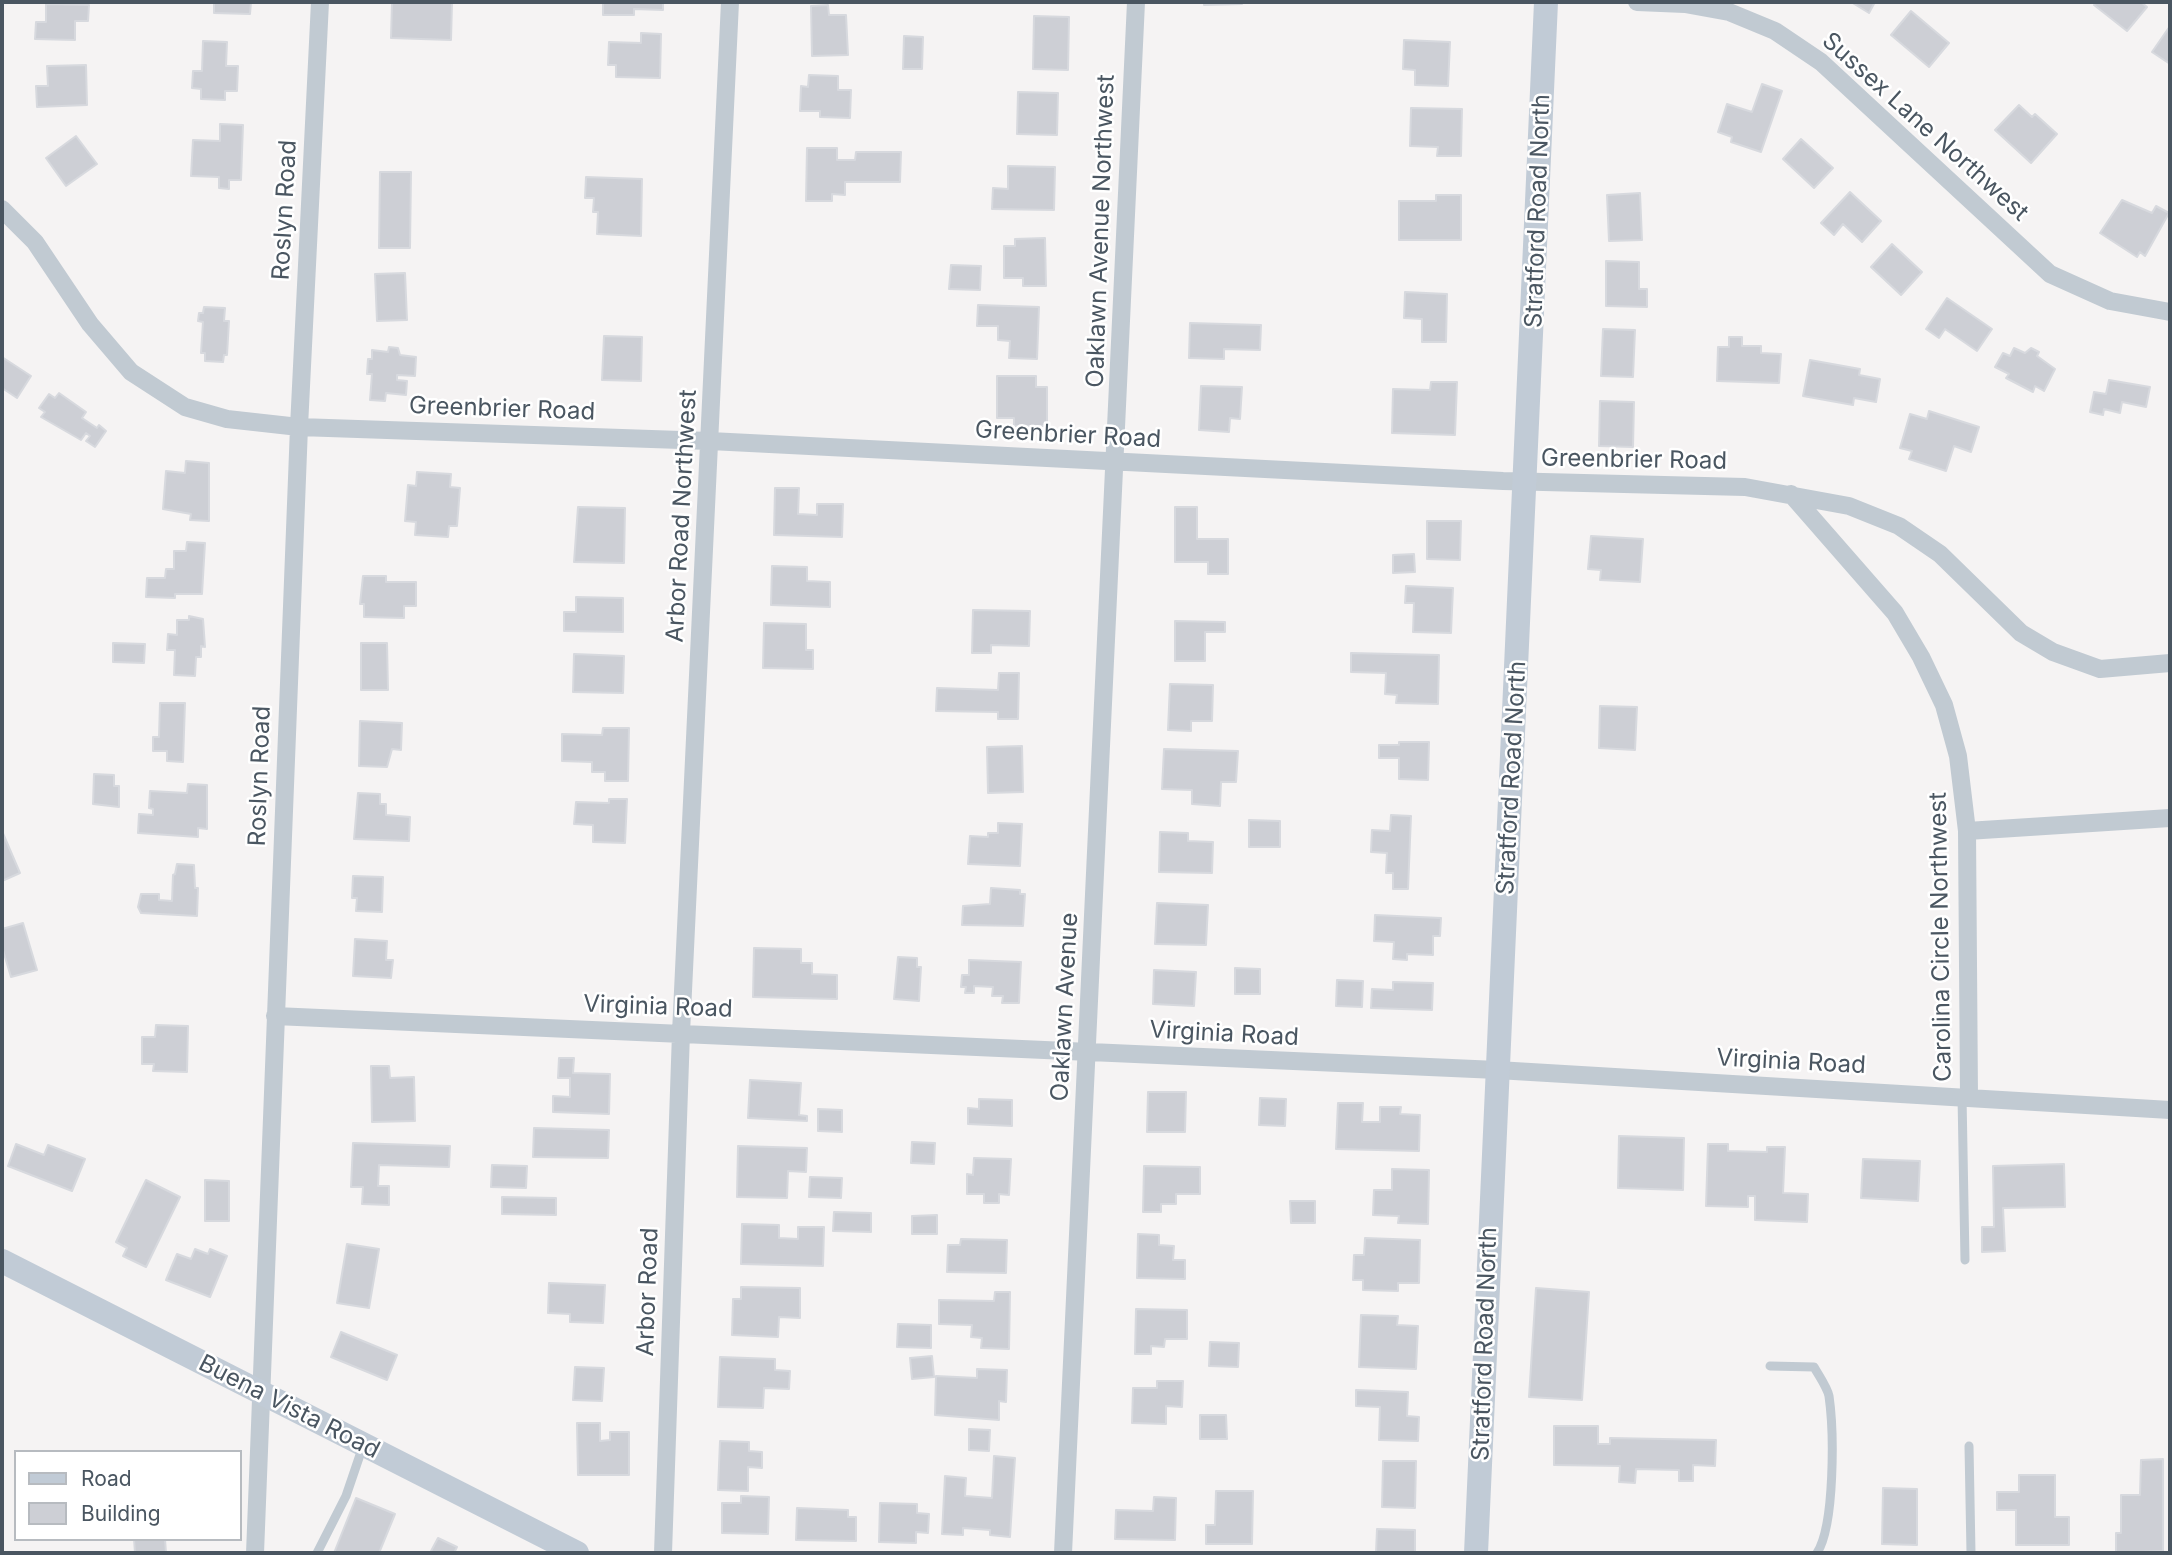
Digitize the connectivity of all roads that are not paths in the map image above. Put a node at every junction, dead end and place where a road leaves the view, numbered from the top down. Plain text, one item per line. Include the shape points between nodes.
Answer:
1 (320, 2) edge
2 (730, 2) edge
3 (1136, 2) edge
4 (1546, 2) edge
5 (1637, 2) edge
6 (2, 209) edge
7 (2170, 312) edge
8 (299, 427) junction
9 (710, 441) junction
10 (1116, 463) junction
11 (1527, 482) junction
12 (1791, 494) junction
13 (2170, 663) edge
14 (2170, 818) edge
15 (1967, 831) junction
16 (275, 1016) junction
17 (681, 1033) junction
18 (1087, 1052) junction
19 (1497, 1070) junction
20 (1965, 1097) junction
21 (2170, 1110) edge
22 (1965, 1260) dead end
23 (2, 1261) edge
24 (1770, 1366) dead end
25 (261, 1393) junction
26 (363, 1445) junction
27 (1969, 1446) dead end
28 (255, 1553) edge
29 (317, 1553) edge
30 (577, 1553) edge
31 (663, 1553) edge
32 (1063, 1553) edge
33 (1476, 1553) edge
34 (1817, 1553) edge
35 (1971, 1553) edge

1 - 8 street, Roslyn Road
2 - 9 street, Arbor Road Northwest
3 - 10 street, Oaklawn Avenue Northwest
4 - 11 main road, Stratford Road North
5 - 7 street, Sussex Lane Northwest via 1729,12 1775,31 1821,62 2050,274 2110,301
6 - 8 street, Greenbrier Road via 35,242 112,353 153,388 201,413
8 - 9 street, Greenbrier Road
8 - 16 street, Roslyn Road
9 - 10 street, Greenbrier Road
9 - 17 street, Arbor Road Northwest
10 - 11 street, Greenbrier Road
10 - 18 street, Oaklawn Avenue
11 - 12 street, Greenbrier Road via 1745,487
11 - 19 main road, Stratford Road North
12 - 13 street, Greenbrier Road via 1849,506 1899,526 1940,554 2021,633 2053,652 2100,669
12 - 15 street, Carolina Circle Northwest via 1866,576 1921,657 1944,705 1958,756
14 - 15 street
15 - 20 street, Carolina Circle Northwest
16 - 17 street, Virginia Road
16 - 25 street, Roslyn Road
17 - 18 street, Virginia Road
17 - 31 street, Arbor Road
18 - 19 street, Virginia Road
18 - 32 street, Oaklawn Avenue
19 - 20 street, Virginia Road
19 - 33 main road, Stratford Road North
20 - 21 street, Virginia Road
20 - 22 lane
23 - 25 main road, Buena Vista Road
24 - 34 lane via 1814,1367 1829,1394 1831,1510
25 - 26 main road, Buena Vista Road
25 - 28 street, Roslyn Road
26 - 29 lane via 346,1496
26 - 30 main road, Buena Vista Road
27 - 35 lane

